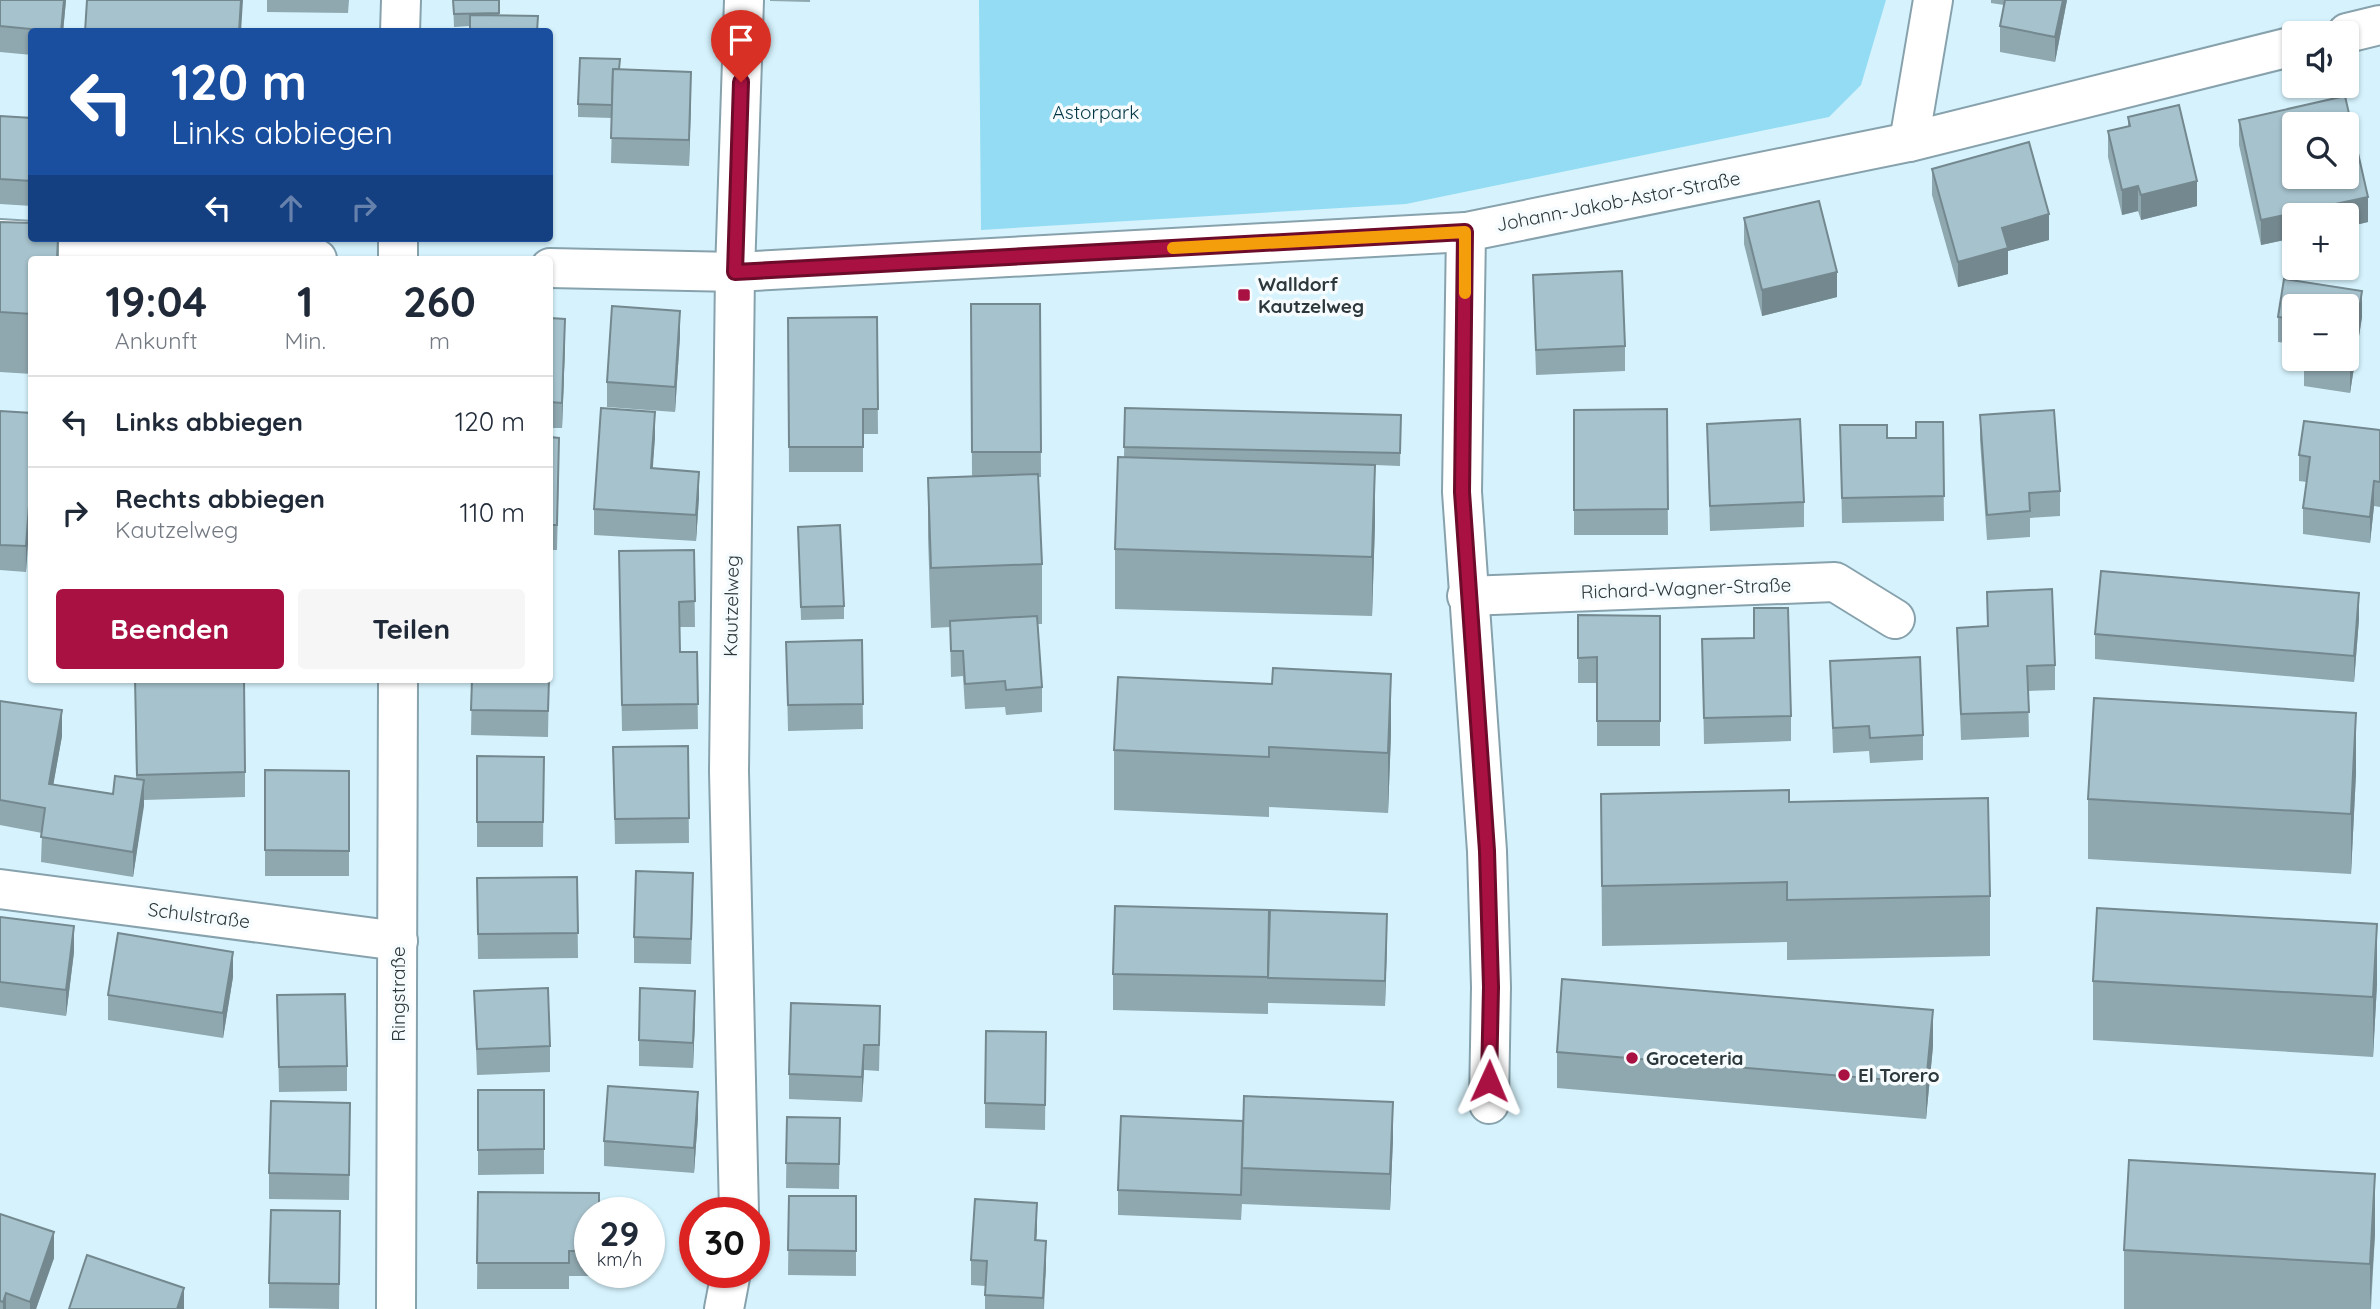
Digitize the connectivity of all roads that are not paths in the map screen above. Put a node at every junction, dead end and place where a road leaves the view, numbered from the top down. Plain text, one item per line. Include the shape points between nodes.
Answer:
1 (401, 0) edge
2 (744, 0) edge
3 (1933, 0) edge
4 (2380, 25) edge
5 (401, 28) edge
6 (2359, 30) edge
7 (2282, 49) edge
8 (1909, 142) junction
9 (1465, 232) junction
10 (0, 239) edge
11 (28, 241) edge
12 (48, 242) edge
13 (269, 256) edge
14 (553, 268) edge
15 (735, 272) junction
16 (1467, 596) junction
17 (1895, 619) dead end
18 (398, 683) edge
19 (0, 889) edge
20 (398, 940) junction
21 (1489, 1104) dead end
22 (739, 1197) edge
23 (728, 1288) edge
24 (396, 1309) edge
25 (724, 1309) edge

1 - 5 street
2 - 15 street, Kautzelweg
3 - 8 street
4 - 6 street
7 - 8 street, Johann-Jakob-Astor-Straße
8 - 9 street, Johann-Jakob-Astor-Straße
9 - 15 street, Johann-Jakob-Astor-Straße
9 - 16 street via 1462,492
10 - 11 street
12 - 13 street
14 - 15 street, Johann-Jakob-Astor-Straße
15 - 22 street, Kautzelweg via 729,771
16 - 17 street, Richard-Wagner-Straße via 1835,582
16 - 21 street via 1487,851
18 - 20 street, Ringstraße
19 - 20 street, Schulstraße
20 - 24 street, Ringstraße
23 - 25 street

